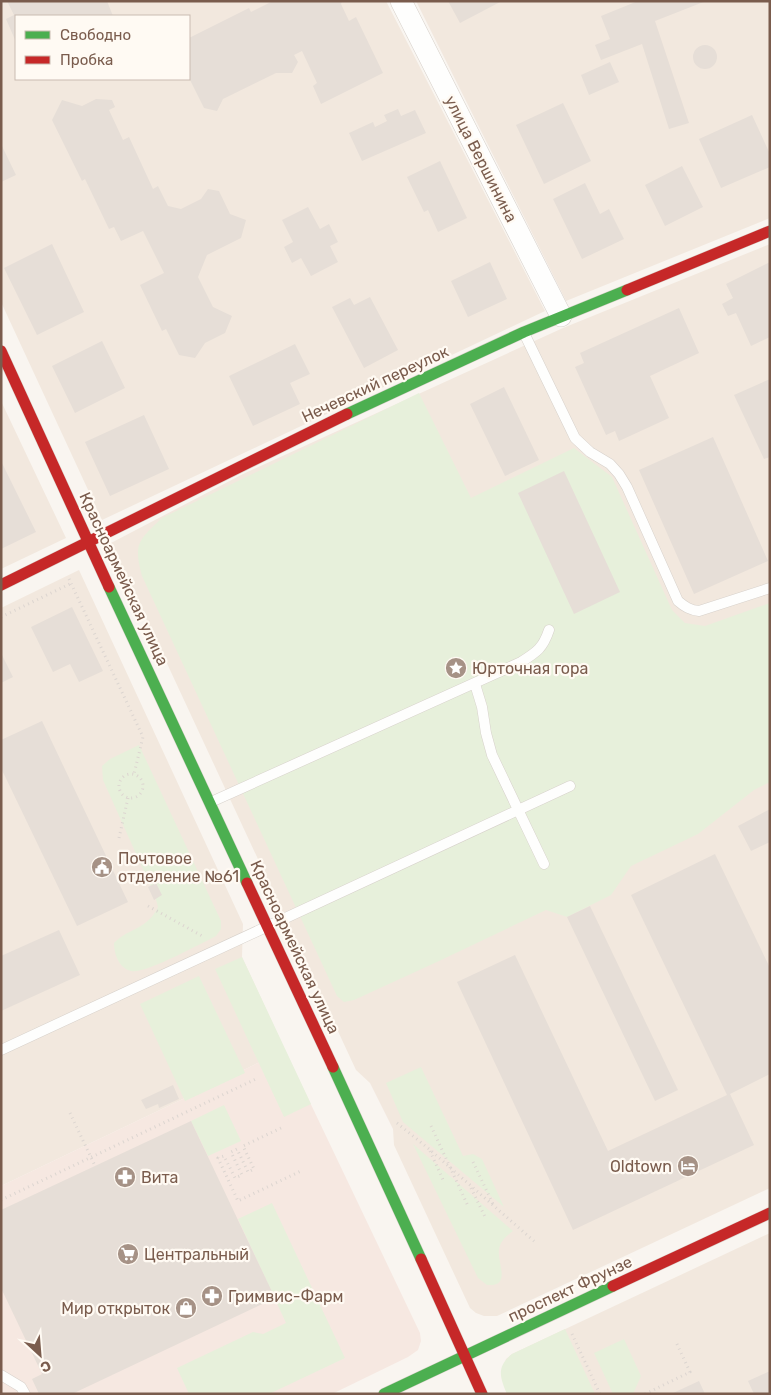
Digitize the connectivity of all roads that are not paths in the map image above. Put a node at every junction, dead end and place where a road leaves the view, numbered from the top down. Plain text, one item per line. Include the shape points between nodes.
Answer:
1 (400, 1) edge
2 (770, 231) edge
3 (561, 316) junction
4 (524, 332) junction
5 (1, 350) edge
6 (88, 541) junction
7 (1, 584) edge
8 (770, 588) edge
9 (550, 630) dead end
10 (474, 684) junction
11 (570, 786) dead end
12 (210, 802) junction
13 (519, 810) junction
14 (544, 864) dead end
15 (268, 928) junction
16 (1, 1050) edge
17 (770, 1213) edge
18 (464, 1356) junction
19 (1, 1375) edge
20 (24, 1394) edge
21 (384, 1394) edge
22 (482, 1394) edge

1 - 3 street, улица Вершинина
2 - 3 main road, Нечевский переулок
3 - 4 main road, Нечевский переулок
4 - 6 main road, Нечевский переулок
4 - 8 lane via 575,438 610,464 627,486 678,601 691,610 699,611
5 - 6 main road, Красноармейская улица
6 - 7 main road, Нечевский переулок
6 - 12 main road, Красноармейская улица
9 - 10 lane via 538,652
10 - 12 lane
10 - 13 lane via 492,755
11 - 13 lane
12 - 15 main road, Красноармейская улица
13 - 14 lane
13 - 15 lane
15 - 16 lane
15 - 18 main road, Красноармейская улица
17 - 18 main road, проспект Фрунзе
18 - 21 main road, проспект Фрунзе
18 - 22 main road, Красноармейская улица
19 - 20 lane via 21,1387

